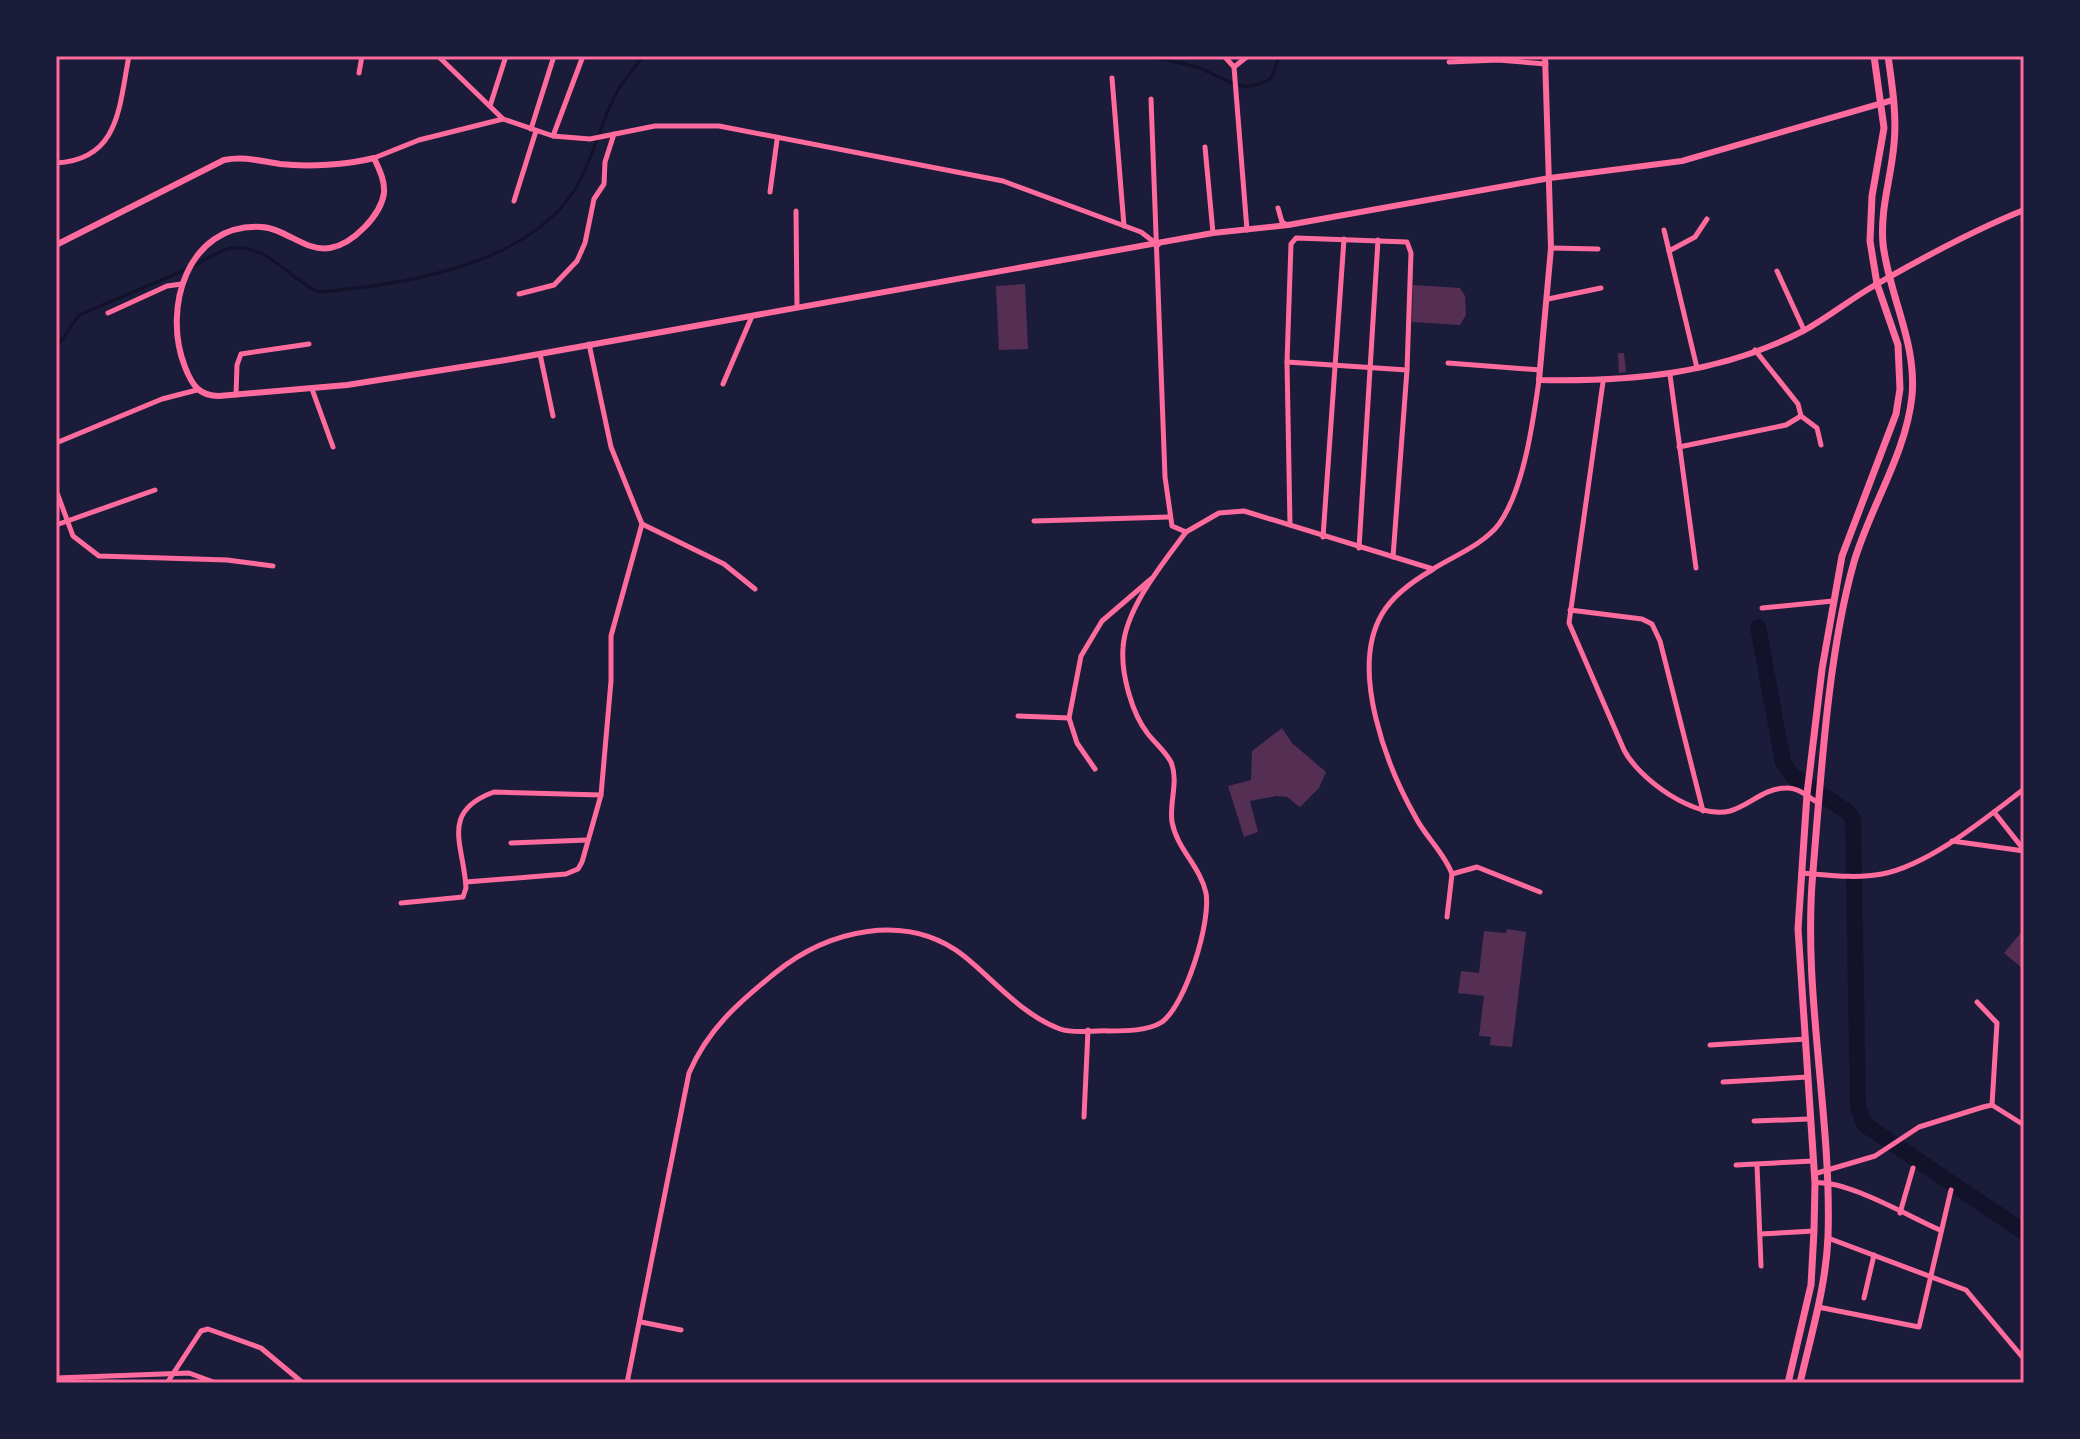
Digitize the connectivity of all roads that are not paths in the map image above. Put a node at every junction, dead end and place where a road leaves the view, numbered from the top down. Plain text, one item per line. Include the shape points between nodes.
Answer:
1 (129, 56) edge
2 (362, 56) edge
3 (438, 56) edge
4 (506, 56) edge
5 (554, 56) edge
6 (583, 56) edge
7 (1224, 56) edge
8 (1248, 56) edge
9 (1874, 56) edge
10 (1888, 56) edge
11 (1545, 60) edge
12 (1449, 62) dead end
13 (1234, 67) junction
14 (359, 73) dead end
15 (1112, 78) dead end
16 (1151, 99) dead end
17 (1893, 100) junction
18 (1882, 103) junction
19 (490, 106) junction
20 (503, 119) junction
21 (534, 130) junction
22 (611, 134) junction
23 (553, 136) junction
24 (777, 140) junction
25 (1205, 147) dead end
26 (374, 158) junction
27 (56, 163) edge
28 (1550, 178) junction
29 (770, 192) dead end
30 (514, 201) dead end
31 (1278, 208) dead end
32 (2024, 210) edge
33 (796, 211) dead end
34 (1707, 219) dead end
35 (1288, 225) junction
36 (1124, 226) junction
37 (1247, 230) junction
38 (1664, 230) dead end
39 (1213, 233) junction
40 (1344, 239) junction
41 (1378, 240) junction
42 (56, 245) edge
43 (1158, 246) junction
44 (1551, 248) junction
45 (1598, 249) dead end
46 (1669, 251) junction
47 (1777, 271) dead end
48 (1889, 278) junction
49 (182, 284) junction
50 (1877, 284) junction
51 (1601, 288) dead end
52 (519, 294) dead end
53 (1548, 299) junction
54 (797, 307) junction
55 (108, 313) dead end
56 (752, 316) junction
57 (1804, 330) junction
58 (309, 344) dead end
59 (589, 344) junction
60 (1755, 350) junction
61 (540, 354) junction
62 (1287, 362) junction
63 (1448, 363) dead end
64 (1334, 366) junction
65 (1370, 368) junction
66 (1697, 369) junction
67 (1407, 370) junction
68 (1540, 370) junction
69 (1670, 375) junction
70 (1539, 380) junction
71 (1603, 382) junction
72 (723, 384) dead end
73 (312, 389) junction
74 (197, 390) junction
75 (236, 395) junction
76 (1896, 414) junction
77 (553, 416) dead end
78 (1801, 416) junction
79 (1908, 418) junction
80 (1887, 437) junction
81 (1900, 441) junction
82 (56, 443) edge
83 (1821, 445) dead end
84 (333, 447) dead end
85 (1679, 447) junction
86 (56, 490) edge
87 (155, 490) dead end
88 (1865, 495) junction
89 (1878, 500) junction
90 (1169, 517) junction
91 (65, 521) junction
92 (1034, 521) dead end
93 (642, 524) junction
94 (56, 525) edge
95 (1290, 525) junction
96 (1186, 532) junction
97 (1323, 538) junction
98 (1359, 548) junction
99 (1393, 557) junction
100 (273, 566) dead end
101 (1696, 568) dead end
102 (1433, 569) junction
103 (1153, 578) junction
104 (755, 589) dead end
105 (1833, 601) junction
106 (1762, 608) dead end
107 (1570, 610) junction
108 (1018, 716) dead end
109 (1069, 718) junction
110 (1095, 769) dead end
111 (2024, 789) edge
112 (601, 795) junction
113 (1807, 796) junction
114 (1819, 801) junction
115 (1703, 811) junction
116 (1994, 812) junction
117 (587, 840) junction
118 (1951, 841) junction
119 (511, 843) dead end
120 (2024, 851) edge
121 (1800, 873) junction
122 (1452, 874) junction
123 (1813, 874) junction
124 (466, 882) junction
125 (1540, 892) dead end
126 (401, 903) dead end
127 (1447, 917) dead end
128 (1977, 1002) dead end
129 (1815, 1017) junction
130 (1804, 1018) junction
131 (1088, 1030) junction
132 (1806, 1039) junction
133 (1710, 1045) dead end
134 (1808, 1077) junction
135 (1723, 1082) dead end
136 (1992, 1105) junction
137 (1084, 1117) dead end
138 (1809, 1119) junction
139 (1754, 1121) dead end
140 (2024, 1125) edge
141 (1813, 1161) junction
142 (1736, 1165) dead end
143 (1757, 1165) junction
144 (1913, 1168) dead end
145 (1825, 1169) junction
146 (1815, 1179) junction
147 (1826, 1182) junction
148 (1951, 1190) dead end
149 (1900, 1213) junction
150 (1940, 1230) junction
151 (1814, 1231) junction
152 (1760, 1234) junction
153 (1828, 1238) junction
154 (1874, 1255) junction
155 (1761, 1266) dead end
156 (1931, 1279) junction
157 (1811, 1285) junction
158 (1822, 1288) junction
159 (1864, 1298) dead end
160 (1818, 1307) junction
161 (641, 1322) junction
162 (681, 1330) dead end
163 (2024, 1359) edge
164 (172, 1374) junction
165 (56, 1378) edge
166 (167, 1383) edge
167 (216, 1383) edge
168 (303, 1383) edge
169 (627, 1383) edge
170 (1788, 1383) edge
171 (1800, 1383) edge

1 - 27 street via 108,140 86,156
2 - 14 street
3 - 19 street
4 - 19 street
5 - 21 street
6 - 23 street
7 - 13 street
8 - 13 street
9 - 18 main road
10 - 17 main road
11 - 12 street
11 - 28 main road
13 - 37 street
15 - 36 street
16 - 43 street
17 - 18 main road
17 - 48 main road via 1894,149 1882,214
18 - 28 main road via 1682,161
18 - 50 main road via 1870,241
19 - 20 street
20 - 21 street
20 - 26 street via 419,140
21 - 23 street
21 - 30 street
22 - 23 street via 590,139
22 - 24 street via 703,124
22 - 52 street via 604,184 594,199 577,261 554,285
24 - 29 street
24 - 36 street via 1003,181
25 - 39 street
26 - 42 main road via 309,164 254,157 224,160
26 - 49 main road via 384,195 368,222 342,243 318,247 270,229 248,228 208,241
28 - 35 main road
28 - 44 main road
31 - 35 street
32 - 48 main road
33 - 54 street
34 - 46 street via 1695,237
35 - 37 main road
36 - 43 street
37 - 39 main road
38 - 46 street
39 - 43 main road
40 - 41 street
40 - 62 street via 1296,238 1291,244
40 - 64 street
41 - 65 street
41 - 67 street via 1410,246
43 - 54 main road
43 - 90 street
44 - 45 street
44 - 53 main road
46 - 66 street
47 - 57 street
48 - 50 main road
48 - 79 main road via 1909,343 1913,381
49 - 55 street
49 - 74 main road via 180,348
50 - 57 main road
50 - 76 main road via 1898,345
51 - 53 street
53 - 68 main road
54 - 56 main road
56 - 59 main road
56 - 72 street
57 - 60 main road
58 - 75 street via 241,354
59 - 61 main road
59 - 93 street via 611,447
60 - 66 main road
60 - 78 street via 1798,404
61 - 73 main road
61 - 77 street
62 - 64 street
62 - 95 street
63 - 68 street
64 - 65 street
64 - 97 street
65 - 67 street
65 - 98 street
66 - 69 main road
67 - 99 street
68 - 70 main road
69 - 71 main road
69 - 85 street
70 - 71 main road
70 - 102 street via 1529,437 1500,522 1479,542
71 - 107 street
73 - 75 main road
73 - 84 street
74 - 75 main road via 208,396
74 - 82 street
76 - 79 main road
76 - 80 main road
78 - 83 street via 1817,428
78 - 85 street via 1792,424
79 - 81 main road
80 - 81 main road
80 - 88 main road
81 - 89 main road
85 - 101 street
86 - 91 street
87 - 91 street
88 - 89 main road
88 - 105 main road via 1846,544
89 - 114 main road via 1845,600
90 - 92 street
90 - 96 street via 1172,526
91 - 94 street
91 - 100 street via 82,547 99,556
93 - 104 street via 724,564
93 - 112 street via 611,636
95 - 96 street via 1231,511
95 - 97 street
96 - 103 street
97 - 98 street
98 - 99 street
99 - 102 street
102 - 122 street via 1383,613 1372,647 1370,680 1389,763
103 - 109 street via 1094,631 1081,656
103 - 131 street via 1126,632 1123,660 1140,721 1171,764 1173,825 1201,880 1205,906 1189,977 1165,1019 1137,1029
105 - 106 street
105 - 113 main road
107 - 115 street via 1574,637 1633,768
107 - 115 street via 1652,624
108 - 109 street
109 - 110 street via 1077,743
111 - 116 street
112 - 117 street
112 - 124 street via 494,792 470,803 457,830
113 - 114 street
113 - 115 street via 1781,788 1731,810
113 - 121 main road
114 - 123 main road
116 - 118 street
116 - 120 street
117 - 119 street
117 - 124 street via 578,869 566,874
118 - 120 street
118 - 123 street via 1895,870 1860,877
121 - 123 street
121 - 130 main road
122 - 125 street via 1477,867
122 - 127 street
123 - 129 main road
124 - 126 street via 463,897
128 - 136 street via 1997,1023
129 - 130 main road
129 - 145 main road
130 - 132 main road
131 - 137 street
131 - 161 street via 1063,1030 1035,1016 965,957 928,937 871,930 832,939 792,959 711,1031 694,1062
132 - 133 street
132 - 134 main road
134 - 135 street
134 - 138 main road
136 - 140 street
136 - 145 street via 1919,1127 1890,1149
138 - 139 street
138 - 141 main road
141 - 143 street
141 - 146 main road
142 - 143 street
143 - 152 street
144 - 149 street
145 - 146 street
145 - 147 main road
146 - 147 street
146 - 151 main road
147 - 149 street
147 - 153 main road
148 - 150 street
149 - 150 street
150 - 156 street
151 - 152 street
151 - 157 main road
152 - 155 street
153 - 154 street
153 - 158 main road
154 - 156 street
154 - 159 street
156 - 160 street via 1916,1328
156 - 163 street via 1973,1295
157 - 158 main road
157 - 170 main road
158 - 160 main road
160 - 171 main road
161 - 162 street
161 - 169 street
164 - 165 street
164 - 166 street
164 - 167 street via 194,1374
164 - 168 street via 201,1331 213,1329 261,1348

